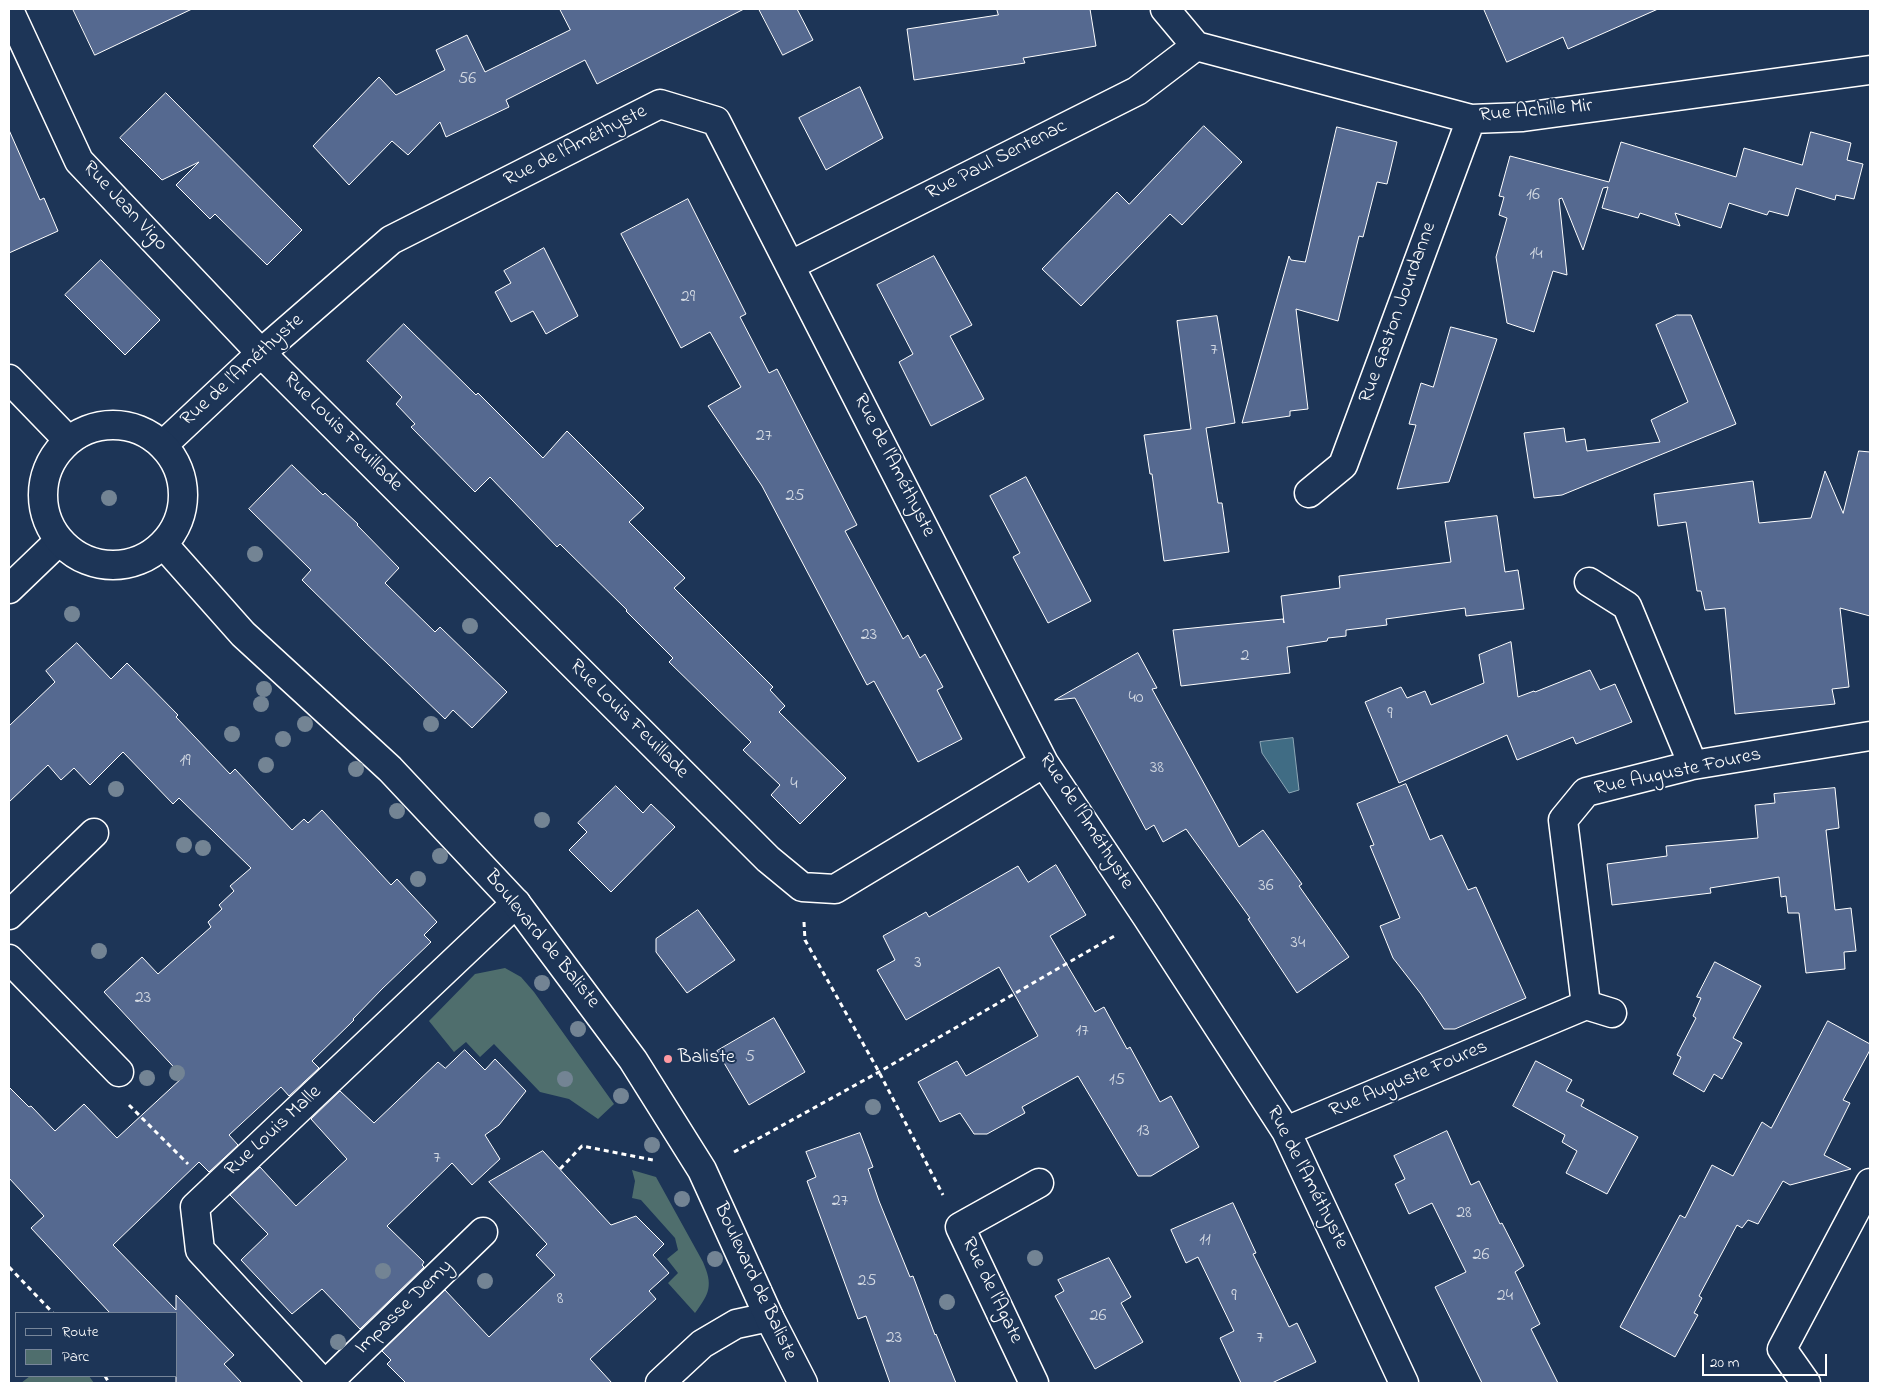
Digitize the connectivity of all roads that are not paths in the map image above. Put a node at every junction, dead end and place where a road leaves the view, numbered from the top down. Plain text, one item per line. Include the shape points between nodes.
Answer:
1 (1165, 9) edge
2 (9, 10) edge
3 (1196, 46) junction
4 (1870, 70) edge
5 (1471, 118) junction
6 (791, 265) junction
7 (261, 353) junction
8 (9, 379) edge
9 (68, 440) junction
10 (164, 444) junction
11 (1309, 493) dead end
12 (60, 541) junction
13 (164, 545) junction
14 (1589, 582) dead end
15 (9, 589) edge
16 (1870, 736) edge
17 (1044, 763) junction
18 (1693, 765) junction
19 (94, 833) dead end
20 (516, 902) junction
21 (9, 915) edge
22 (9, 959) edge
23 (118, 1072) road end
24 (1286, 1131) junction
25 (1039, 1183) dead end
26 (1870, 1183) edge
27 (483, 1232) dead end
28 (769, 1317) junction
29 (325, 1383) edge
30 (660, 1383) edge
31 (802, 1383) edge
32 (1034, 1383) edge
33 (1404, 1383) edge
34 (1806, 1383) edge

1 - 3 street
2 - 7 street, Rue Jean Vigo via 79,160
3 - 5 street, Rue Achille Mir
3 - 6 street, Rue Paul Sentenac via 1137,91
4 - 5 street, Rue Achille Mir via 1523,117
5 - 11 street, Rue Gaston Jourdanne via 1343,465
6 - 7 street, Rue de l'Améthyste via 716,121 660,104 391,240
6 - 17 street, Rue de l'Améthyste
7 - 10 street, Rue de l'Améthyste
7 - 17 street, Rue Louis Feuillade via 768,860 802,887 835,889
8 - 9 street
9 - 10 street via 90,427 116,424 142,430
9 - 12 street via 50,462 42,489 46,516
10 - 13 street via 179,467 185,495 179,522
12 - 13 street via 83,559 111,566 140,561
12 - 15 street
13 - 20 street, Boulevard de Baliste via 243,634 390,769
14 - 18 street via 1627,606
16 - 18 street, Rue Auguste Foures
17 - 24 street, Rue de l'Améthyste
18 - 24 street, Rue Auguste Foures via 1586,792 1563,820 1599,1009
19 - 21 street
20 - 28 street, Boulevard de Baliste via 633,1060 702,1170
20 - 29 street, Rue Louis Malle via 195,1207 200,1250
22 - 23 street
24 - 33 street, Rue de l'Améthyste
25 - 32 street, Rue de l'Agate via 960,1227
26 - 34 street via 1782,1349
27 - 29 street, Impasse Demy
28 - 30 street via 736,1324 702,1344
28 - 31 street, Boulevard de Baliste

